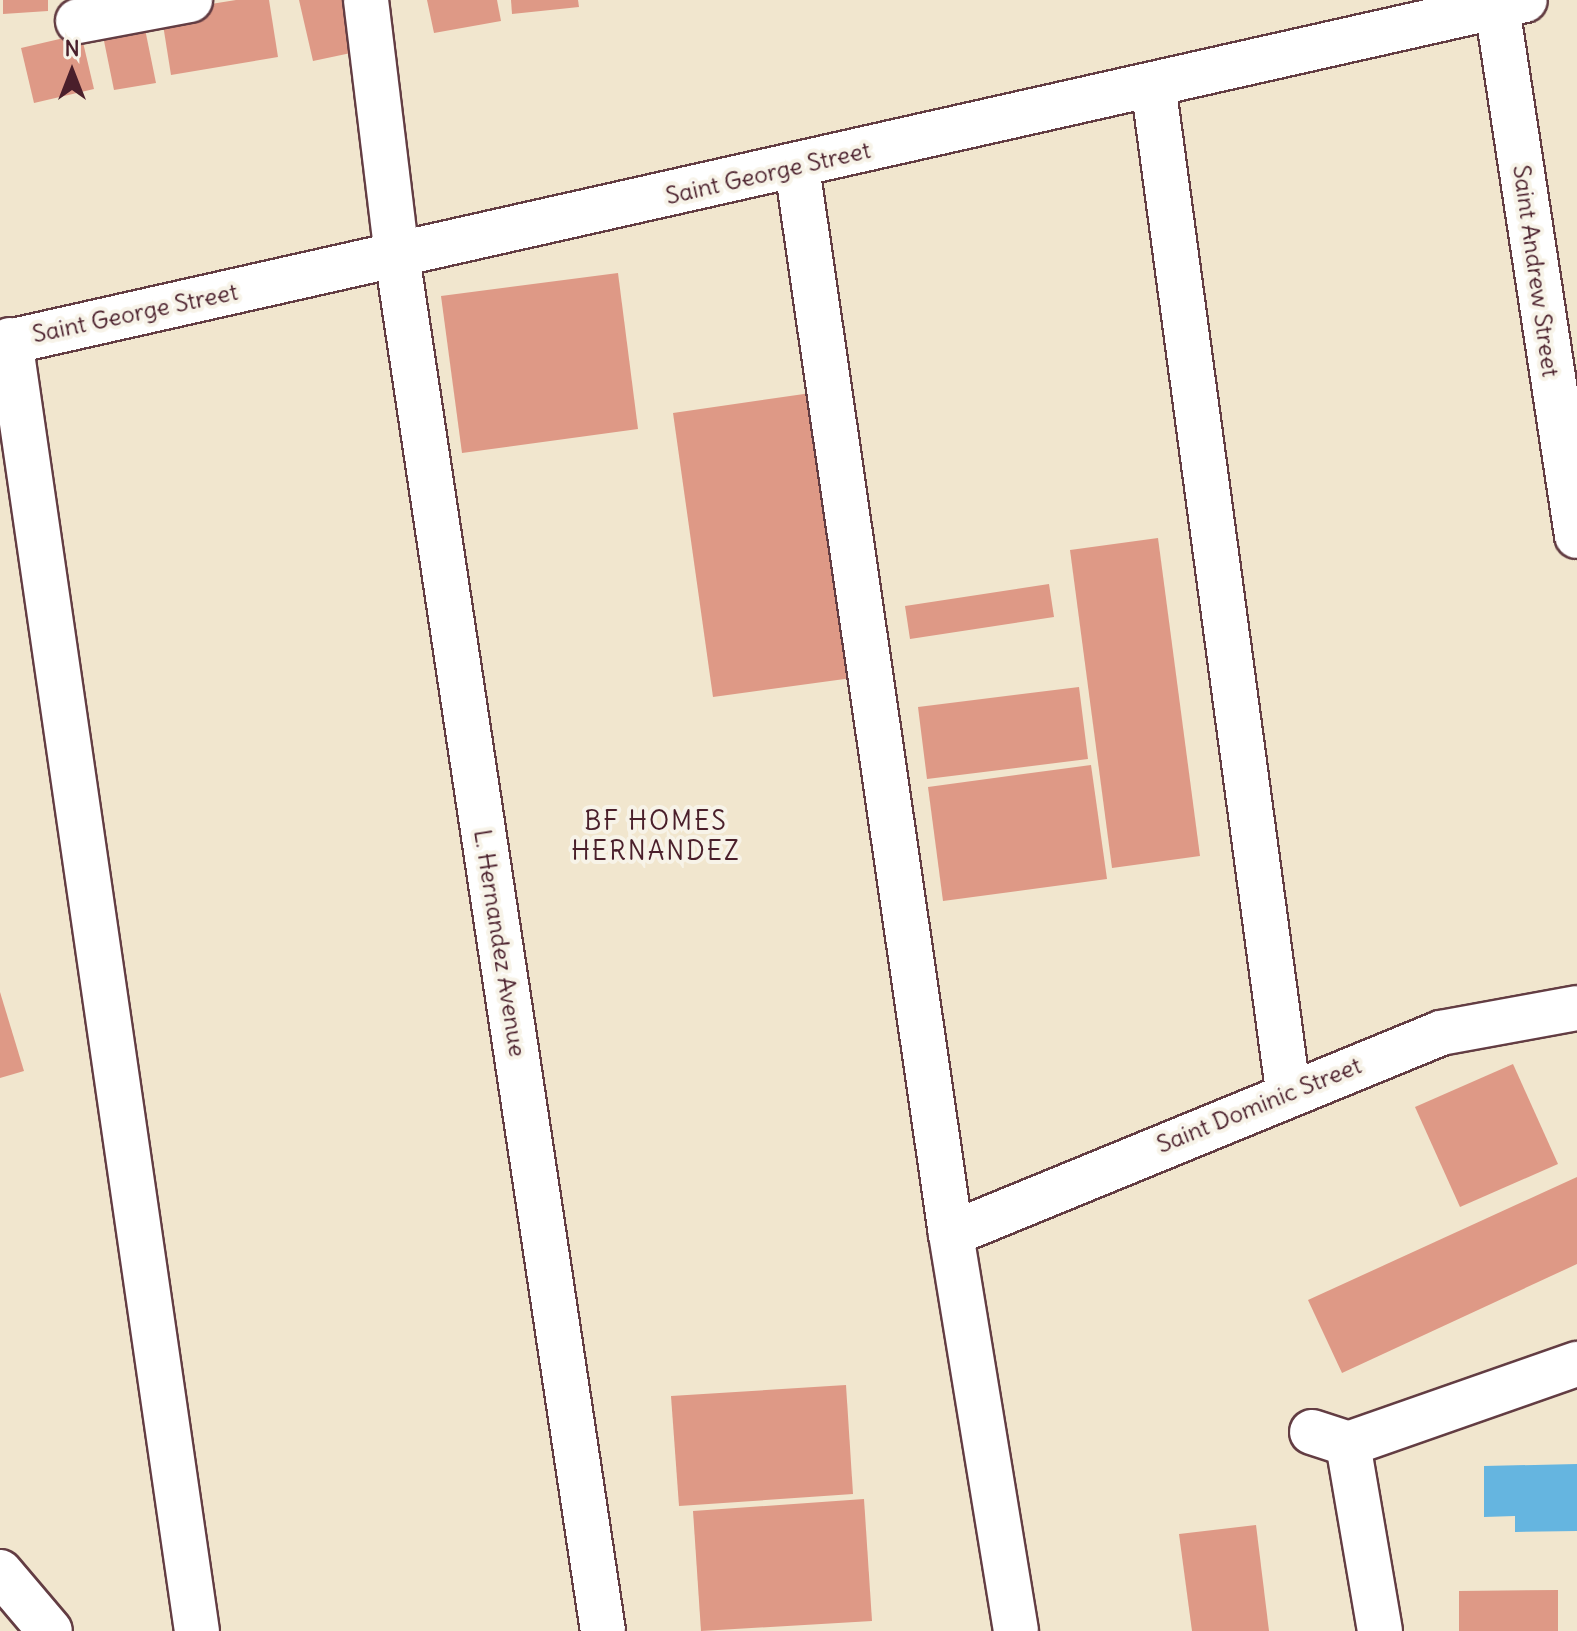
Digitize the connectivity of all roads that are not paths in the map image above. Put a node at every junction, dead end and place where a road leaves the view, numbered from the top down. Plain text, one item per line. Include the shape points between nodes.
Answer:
1 (190, 0) edge
2 (366, 0) edge
3 (1511, 3) edge
4 (78, 21) dead end
5 (1153, 84) junction
6 (797, 167) junction
7 (397, 256) junction
8 (5, 342) edge
9 (1577, 536) edge
10 (1577, 1008) edge
11 (1288, 1090) junction
12 (951, 1234) junction
13 (1577, 1364) edge
14 (0, 1572) edge
15 (50, 1631) edge
16 (197, 1631) edge
17 (603, 1631) edge
18 (1016, 1631) edge
19 (1380, 1631) edge

1 - 4 street
2 - 7 street, L. Hernandez Avenue
3 - 5 street, Saint George Street
3 - 9 street, Saint Andrew Street
5 - 6 street, Saint George Street
5 - 11 street
6 - 7 street, Saint George Street
6 - 12 street
7 - 8 street, Saint George Street
7 - 17 street, L. Hernandez Avenue
8 - 16 street
10 - 11 street, Saint Dominic Street via 1441,1033
11 - 12 street, Saint Dominic Street
12 - 18 street
13 - 19 street via 1330,1438
14 - 15 street

